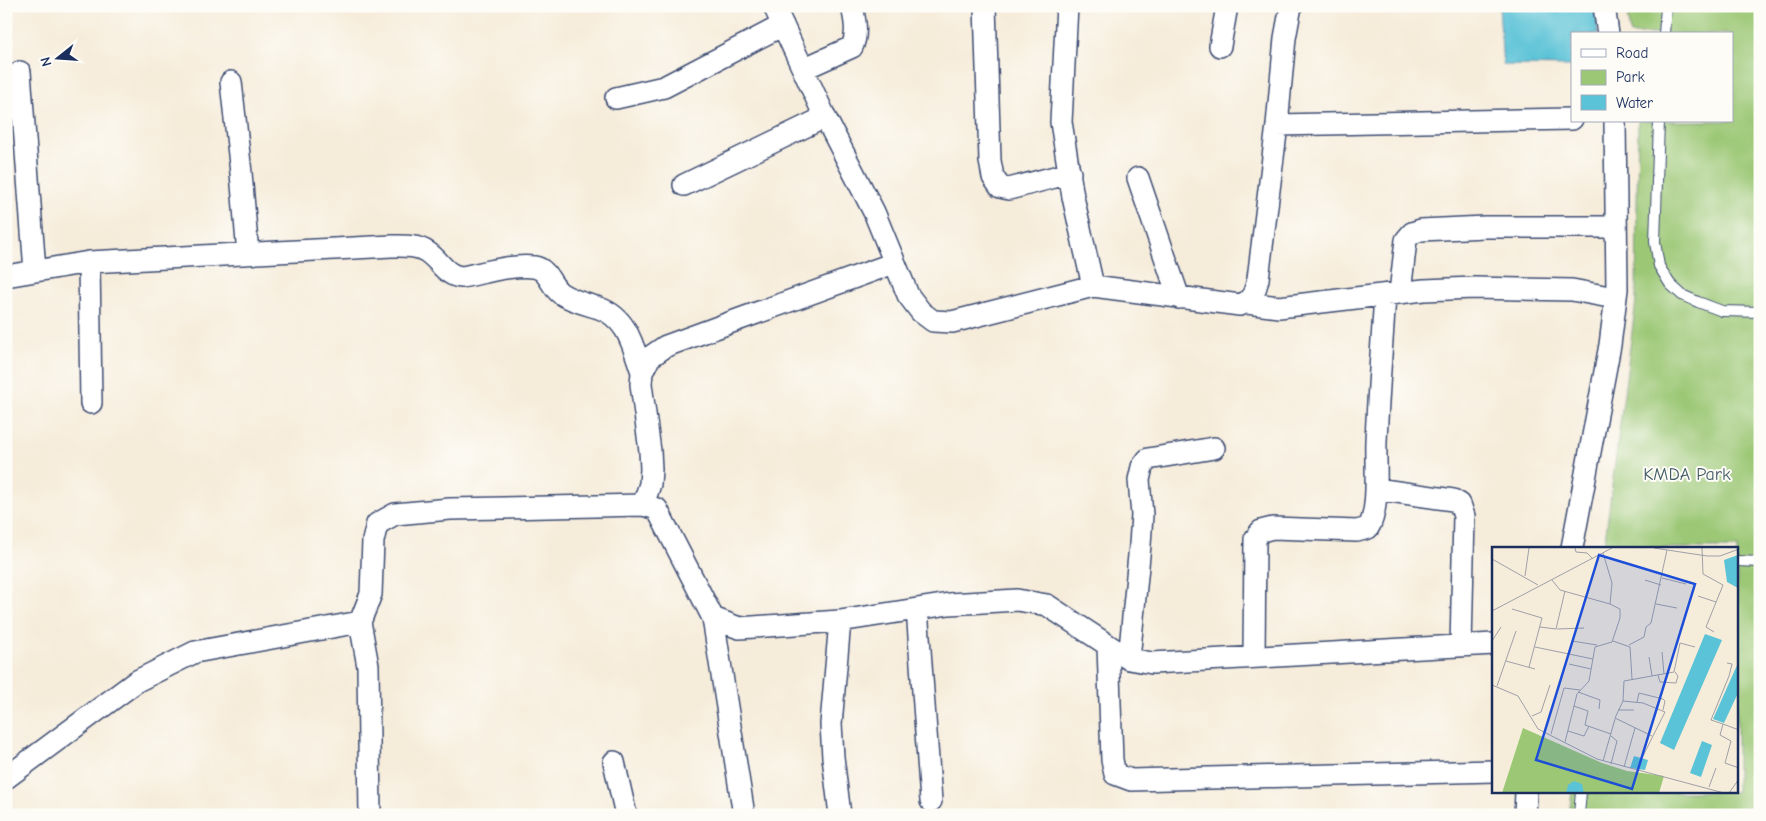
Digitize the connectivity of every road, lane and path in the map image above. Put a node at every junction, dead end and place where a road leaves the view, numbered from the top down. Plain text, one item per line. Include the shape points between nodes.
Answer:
1 (852, 6) edge
2 (985, 6) edge
3 (1067, 6) edge
4 (1227, 6) edge
5 (1291, 6) edge
6 (1604, 6) edge
7 (1666, 6) edge
8 (779, 16) edge
9 (1608, 32) edge
10 (1664, 32) edge
11 (1220, 46) dead end
12 (803, 69) junction
13 (20, 72) dead end
14 (231, 82) dead end
15 (616, 98) dead end
16 (826, 117) junction
17 (1571, 120) edge
18 (1615, 122) edge
19 (1659, 122) edge
20 (1277, 125) junction
21 (1070, 174) junction
22 (1138, 178) dead end
23 (684, 185) dead end
24 (1616, 227) junction
25 (248, 254) junction
26 (89, 262) junction
27 (894, 263) junction
28 (35, 270) junction
29 (6, 276) edge
30 (1093, 286) junction
31 (1393, 294) junction
32 (1178, 298) junction
33 (1615, 298) junction
34 (1247, 303) junction
35 (1760, 312) edge
36 (642, 372) junction
37 (90, 402) dead end
38 (1214, 448) dead end
39 (1376, 489) junction
40 (643, 505) junction
41 (1572, 547) edge
42 (1738, 561) edge
43 (1760, 562) edge
44 (917, 609) junction
45 (713, 618) junction
46 (840, 621) junction
47 (360, 622) junction
48 (1492, 644) edge
49 (1108, 646) junction
50 (1461, 646) junction
51 (1254, 657) junction
52 (1129, 659) junction
53 (614, 762) dead end
54 (1492, 770) edge
55 (6, 778) edge
56 (1526, 794) edge
57 (1581, 794) edge
58 (931, 801) dead end
59 (370, 815) edge
60 (626, 815) edge
61 (744, 815) edge
62 (840, 815) edge
63 (1525, 815) edge
64 (1579, 815) edge

1 - 12 street via 856,39 852,47
2 - 21 street via 993,176 1000,187 1009,189
3 - 21 street via 1061,122
4 - 11 street
5 - 20 street
6 - 9 street
7 - 10 lane
8 - 12 street
8 - 15 street via 664,87
12 - 16 street
13 - 28 street
14 - 25 street
16 - 23 street
16 - 27 street via 874,212
17 - 20 street
18 - 24 street
19 - 35 lane via 1655,242 1659,266 1670,284 1682,295 1722,311
20 - 34 street via 1258,279 1253,296
21 - 30 street
22 - 32 street
24 - 31 street via 1421,230 1406,240
24 - 33 street
25 - 26 street
25 - 36 street via 415,247 426,251 454,276 535,267 542,270 558,291 570,299 602,309 618,319 625,326
26 - 28 street
26 - 37 street
27 - 30 street via 908,295 933,321 952,322
27 - 36 street via 666,346 650,357
28 - 29 street
30 - 32 street
31 - 33 street via 1474,288 1572,290
31 - 34 street via 1279,307
31 - 39 street via 1376,443
32 - 34 street via 1240,305
33 - 41 street via 1610,345
36 - 40 street via 651,469
38 - 52 street via 1148,459 1142,467 1139,480 1140,545
39 - 50 street via 1454,500 1460,504 1464,516
39 - 51 street via 1372,523 1368,528 1358,531 1273,528 1261,531 1255,538
40 - 45 street via 657,509
40 - 47 street via 450,508 395,514 377,524 371,594
42 - 43 lane
44 - 46 street
44 - 49 street via 1017,600 1047,605
44 - 58 street
45 - 46 street via 739,628
45 - 61 street
46 - 62 street via 831,724
47 - 55 street via 195,652 137,681
47 - 59 street via 368,666
48 - 50 street
49 - 52 street
49 - 54 street via 1112,760 1115,774 1131,780
50 - 51 street
51 - 52 street via 1152,663
53 - 60 street
56 - 63 street
57 - 64 lane

